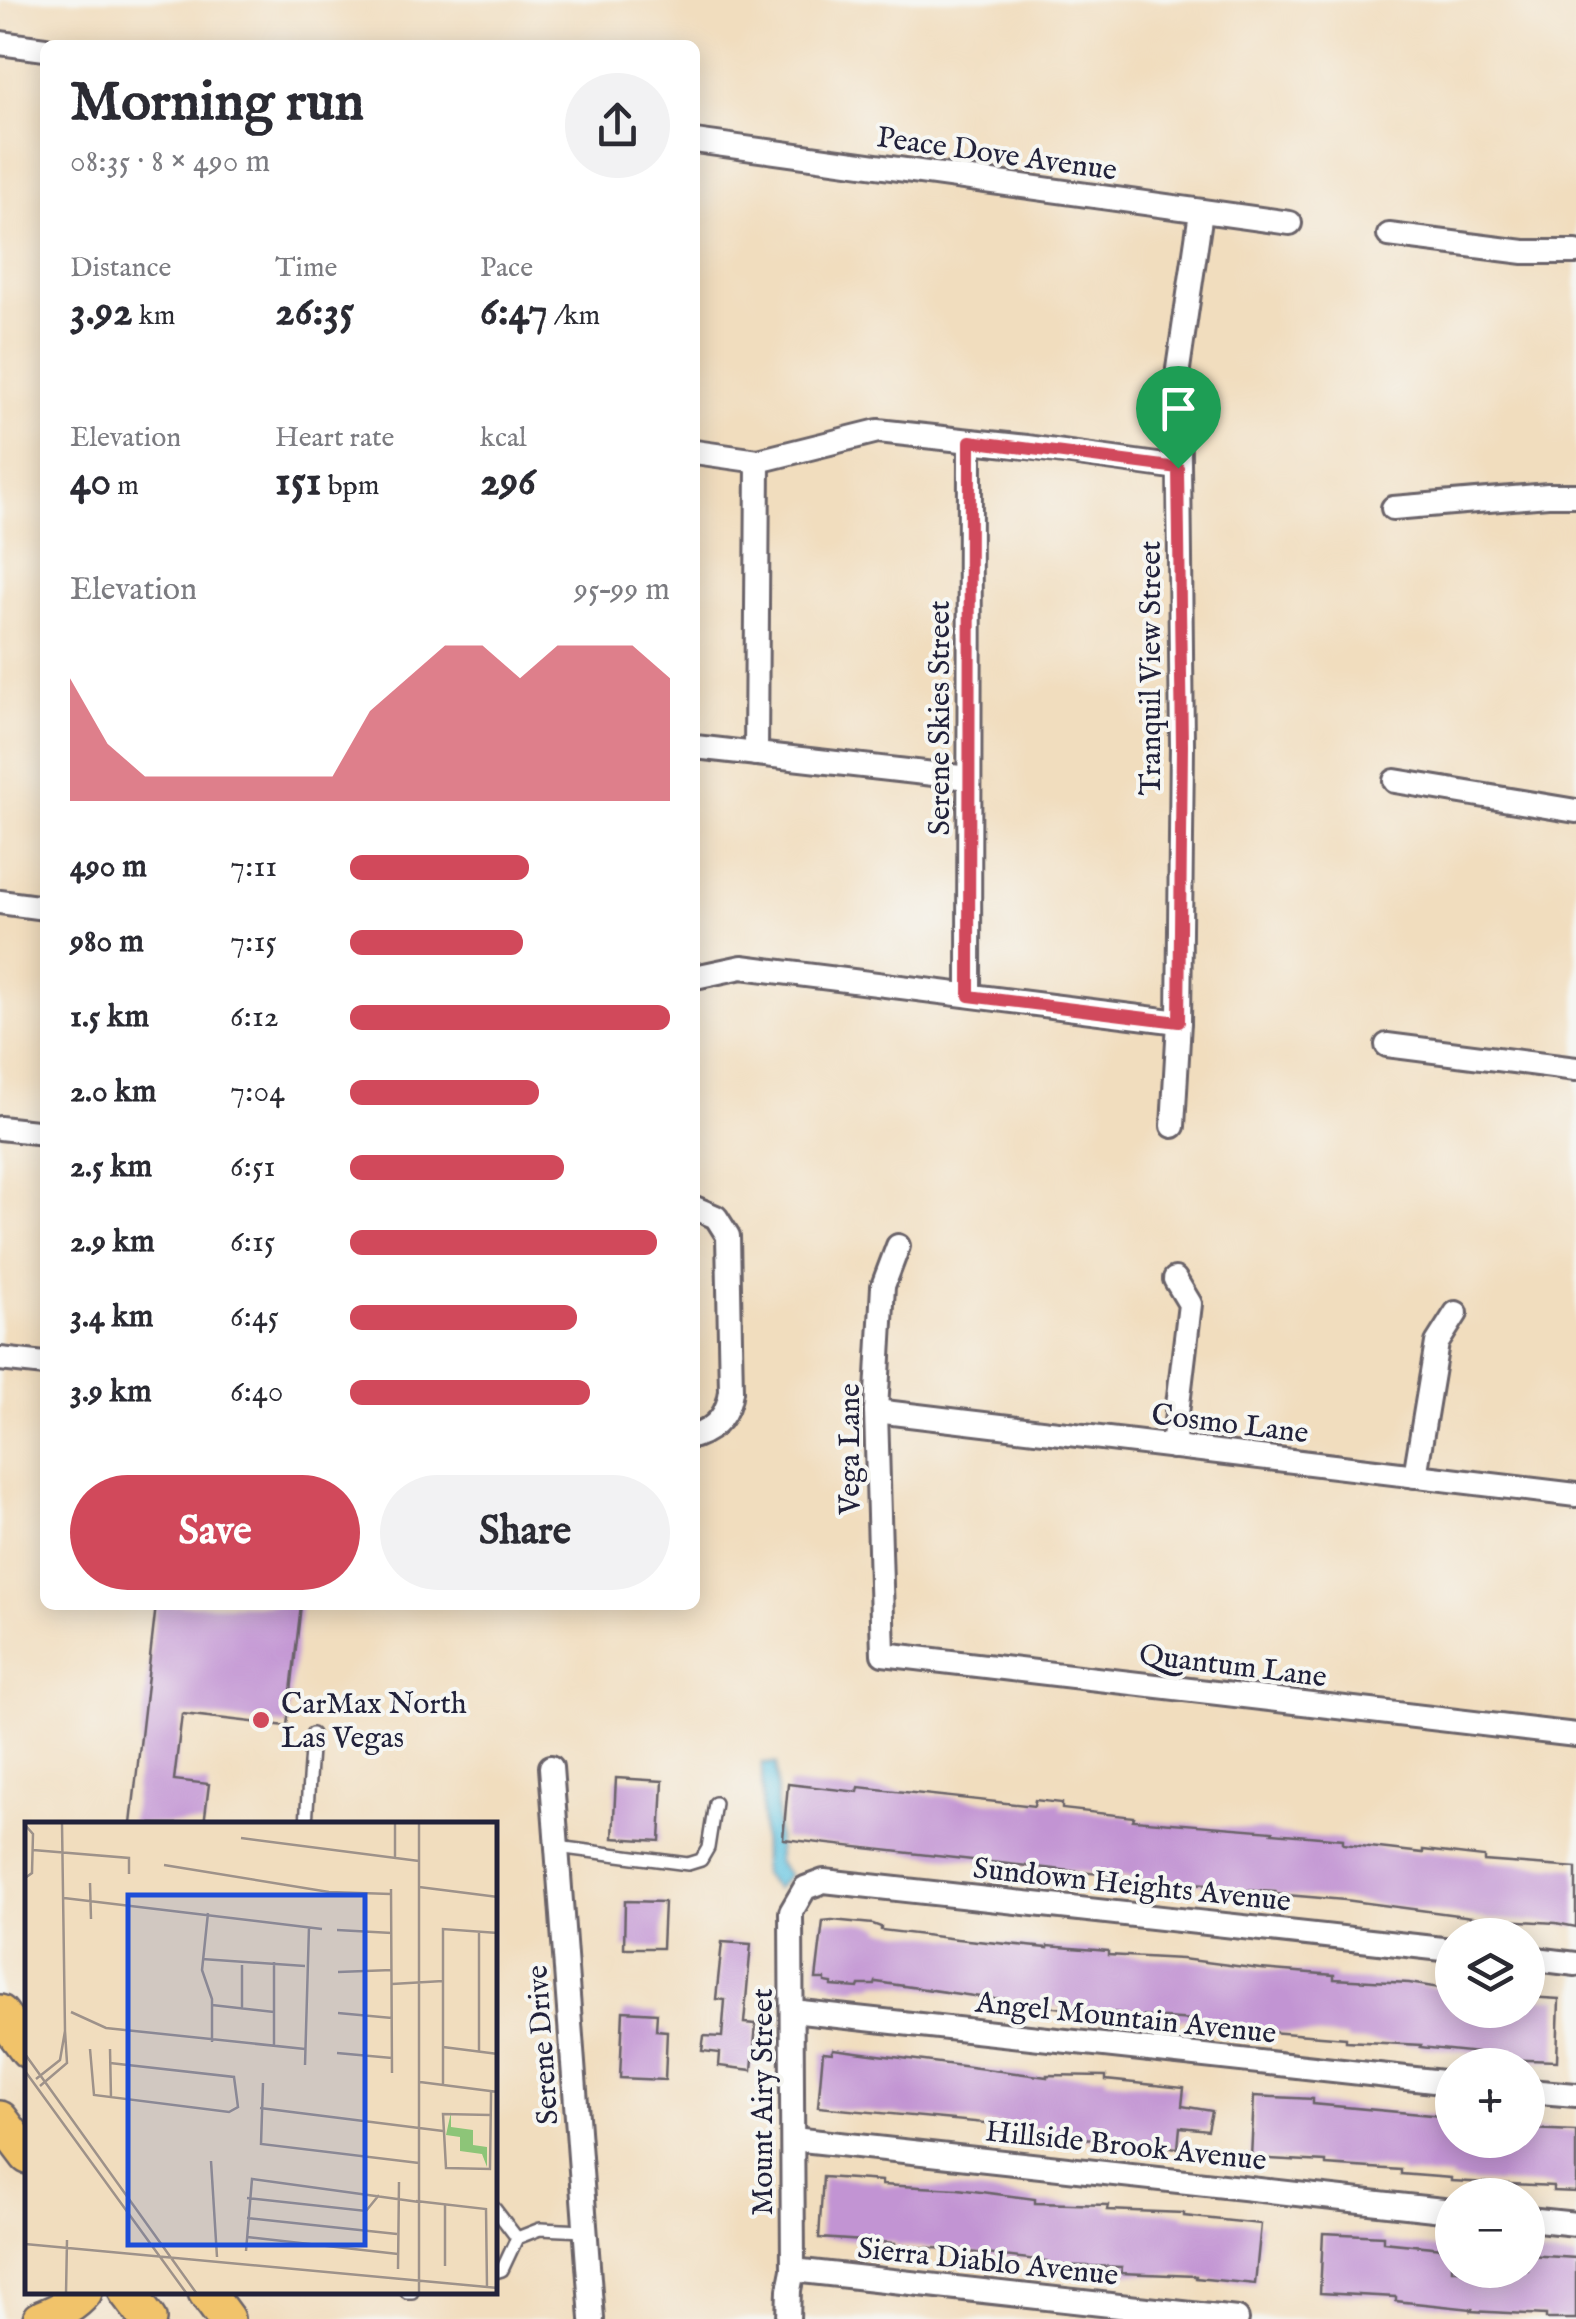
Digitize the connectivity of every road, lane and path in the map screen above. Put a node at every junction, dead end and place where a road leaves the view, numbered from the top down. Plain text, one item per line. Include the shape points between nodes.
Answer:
1 (0, 43) edge
2 (40, 49) edge
3 (700, 141) edge
4 (1201, 212) junction
5 (1290, 223) dead end
6 (1389, 235) dead end
7 (1576, 252) edge
8 (970, 441) junction
9 (700, 453) edge
10 (758, 461) junction
11 (1178, 468) junction
12 (1576, 495) edge
13 (1393, 508) dead end
14 (700, 748) edge
15 (756, 754) junction
16 (969, 778) junction
17 (1396, 780) dead end
18 (1576, 811) edge
19 (0, 902) edge
20 (40, 907) edge
21 (700, 976) edge
22 (969, 996) junction
23 (1179, 1022) junction
24 (1387, 1045) dead end
25 (1576, 1068) edge
26 (1173, 1126) dead end
27 (0, 1128) edge
28 (40, 1133) edge
29 (705, 1212) edge
30 (898, 1246) dead end
31 (1175, 1279) dead end
32 (1456, 1313) dead end
33 (0, 1359) edge
34 (40, 1363) edge
35 (876, 1411) junction
36 (705, 1431) edge
37 (1173, 1447) junction
38 (1416, 1476) junction
39 (1576, 1495) edge
40 (883, 1654) joint
41 (312, 1734) dead end
42 (1576, 1735) edge
43 (552, 1767) dead end
44 (715, 1803) dead end
45 (306, 1822) edge
46 (557, 1847) junction
47 (806, 1888) joint
48 (1435, 1948) edge
49 (1545, 1960) edge
50 (1576, 1964) edge
51 (792, 2011) junction
52 (0, 2013) edge
53 (25, 2046) edge
54 (1435, 2081) edge
55 (1545, 2092) edge
56 (1576, 2095) edge
57 (0, 2119) edge
58 (793, 2139) junction
59 (25, 2152) edge
60 (1435, 2209) edge
61 (498, 2213) edge
62 (1545, 2221) edge
63 (1576, 2224) edge
64 (585, 2231) junction
65 (517, 2238) junction
66 (793, 2270) junction
67 (498, 2271) edge
68 (82, 2294) edge
69 (129, 2294) edge
70 (207, 2294) edge
71 (41, 2319) edge
72 (148, 2319) edge
73 (226, 2319) edge
74 (592, 2319) edge
75 (788, 2319) edge
76 (1237, 2319) edge

1 - 2 street
3 - 4 street, Peace Dove Avenue
4 - 5 street, Peace Dove Avenue
4 - 11 street, Tranquil View Street via 1178,369
6 - 7 street
8 - 10 street via 878,432
8 - 11 street
8 - 16 street, Serene Skies Street
9 - 10 street
10 - 15 street
11 - 23 street, Tranquil View Street
12 - 13 street
14 - 15 street
15 - 16 street
16 - 22 street, Serene Skies Street
17 - 18 street
19 - 20 street
21 - 22 street via 742,967
22 - 23 street
23 - 26 street, Tranquil View Street
24 - 25 street
27 - 28 street
29 - 36 street via 728,1236 731,1391 729,1405
30 - 35 street, Vega Lane via 882,1286
31 - 37 street via 1190,1304
32 - 38 street via 1437,1343
33 - 34 street
35 - 37 street, Cosmo Lane
35 - 40 street, Vega Lane
37 - 38 street, Cosmo Lane
38 - 39 street, Cosmo Lane
40 - 42 street, Quantum Lane
41 - 45 lane
43 - 46 street, Serene Drive
44 - 46 lane via 708,1848 688,1864
46 - 64 street, Serene Drive
47 - 48 street, Sundown Heights Avenue via 824,1881
47 - 51 street, Mount Airy Street via 791,1912
49 - 50 street
51 - 54 street, Angel Mountain Avenue
51 - 58 street, Mount Airy Street
52 - 53 main road
55 - 56 street
57 - 59 main road
58 - 60 street, Hillside Brook Avenue
58 - 66 street, Mount Airy Street
61 - 65 lane
62 - 63 street
64 - 65 lane via 540,2229
64 - 74 street, Serene Drive
65 - 67 lane
66 - 75 street, Mount Airy Street
66 - 76 street, Sierra Diablo Avenue
68 - 71 main road
69 - 72 main road
70 - 73 main road

